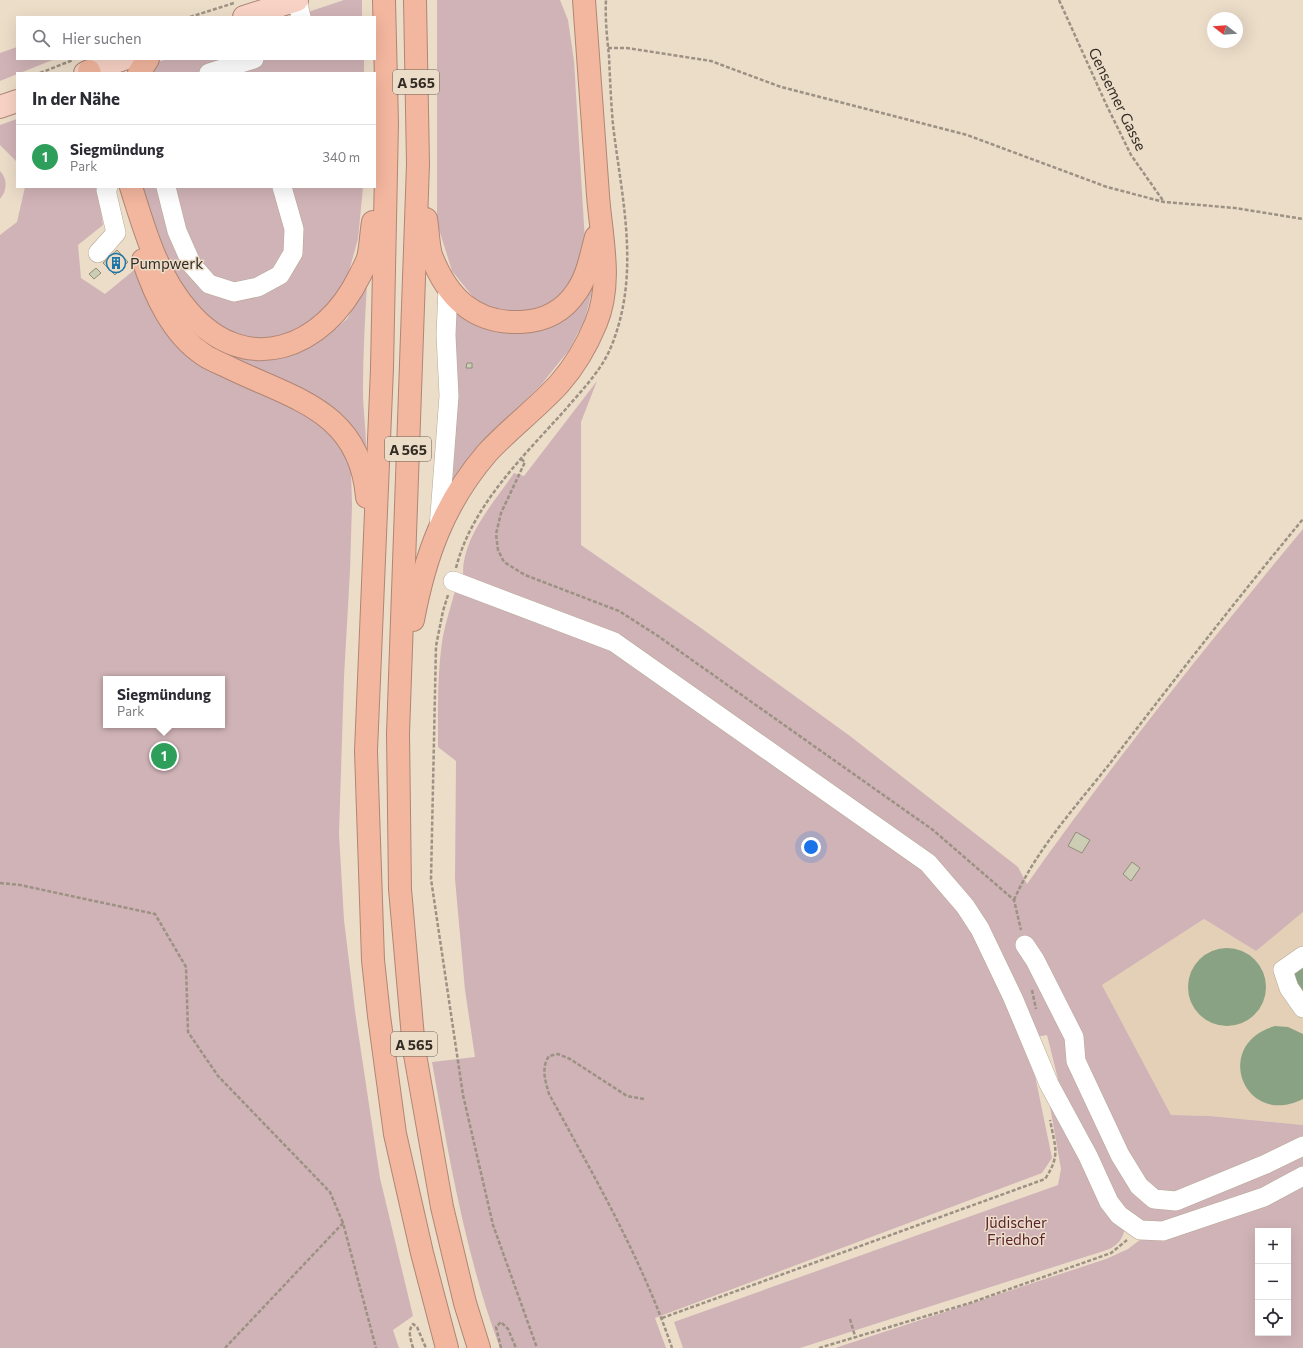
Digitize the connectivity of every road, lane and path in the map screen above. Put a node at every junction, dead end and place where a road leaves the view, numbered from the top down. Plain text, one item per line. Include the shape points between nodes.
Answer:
1 (297, 0) edge
2 (384, 0) edge
3 (415, 0) edge
4 (1059, 0) edge
5 (584, 2) edge
6 (239, 10) edge
7 (197, 16) edge
8 (302, 16) edge
9 (608, 48) dead end
10 (120, 60) edge
11 (147, 60) edge
12 (251, 60) edge
13 (85, 69) edge
14 (51, 72) edge
15 (140, 72) edge
16 (218, 72) edge
17 (16, 101) edge
18 (0, 107) edge
19 (387, 123) junction
20 (418, 164) junction
21 (107, 188) edge
22 (117, 188) edge
23 (131, 188) edge
24 (166, 188) edge
25 (282, 188) edge
26 (1164, 202) junction
27 (1303, 219) edge
28 (600, 222) junction
29 (98, 253) dead end
30 (448, 288) junction
31 (521, 458) dead end
32 (1303, 519) edge
33 (439, 529) junction
34 (373, 566) junction
35 (453, 581) joint
36 (398, 734) junction
37 (0, 883) edge
38 (1014, 900) junction
39 (1025, 945) joint
40 (1303, 956) edge
41 (1032, 989) dead end
42 (1303, 1008) edge
43 (1036, 1012) dead end
44 (644, 1099) dead end
45 (1303, 1146) edge
46 (1050, 1170) dead end
47 (1303, 1176) edge
48 (343, 1223) junction
49 (1140, 1230) junction
50 (662, 1318) junction
51 (850, 1319) dead end
52 (855, 1336) junction
53 (225, 1348) edge
54 (376, 1348) edge
55 (413, 1348) edge
56 (426, 1348) edge
57 (447, 1348) edge
58 (479, 1348) edge
59 (501, 1348) edge
60 (516, 1348) edge
61 (537, 1348) edge
62 (672, 1348) edge
63 (820, 1348) edge

1 - 6 main road
1 - 8 lane
2 - 19 highway, A 565
3 - 20 highway, A 565
4 - 26 path, Gensemer Gasse via 1131,154
5 - 28 highway
6 - 7 path
9 - 26 path via 627,48 711,61 782,86 967,135 1107,187
10 - 13 main road
11 - 15 highway
12 - 16 lane
13 - 14 path
17 - 18 main road
19 - 23 highway via 368,257 350,295 330,319 304,339 278,348 260,350 237,344 215,335 190,313 178,298 153,255
19 - 34 highway, A 565 via 382,368
20 - 30 highway via 431,254
20 - 36 highway, A 565
21 - 29 lane via 119,240
22 - 34 highway via 161,305 184,338 204,355 305,401 340,429 357,455 366,478
24 - 25 lane via 177,231 192,264 209,284 234,292 258,287 280,275 293,253 294,229
26 - 27 path via 1234,208
28 - 30 highway via 588,270 577,291 566,305 537,322 491,321 476,314
28 - 33 highway via 606,278 597,322 578,359 559,384 488,453 458,491
30 - 33 lane via 446,335 449,396
31 - 38 path via 525,462 524,466 501,513 496,534 498,550 504,562 525,575 619,610 933,830
32 - 38 path via 1061,826 1024,877
33 - 36 highway via 427,562 411,629
34 - 57 highway, A 565 via 366,751 373,960 395,1134
35 - 49 lane via 614,642 928,863 965,906 980,930 1050,1084 1110,1202 1119,1215
35 - 61 path via 443,611 436,646 431,879 465,1102 493,1225
36 - 58 highway, A 565 via 400,889 414,1049 442,1207 465,1303
37 - 48 path via 155,914 186,967 188,1032 218,1076 330,1192
38 - 39 path
39 - 45 lane via 1074,1038 1076,1061 1120,1155 1139,1186 1154,1199 1176,1201
40 - 42 lane via 1283,970 1289,988
41 - 43 path
44 - 50 path via 628,1096 558,1054 549,1056 544,1063 544,1078 550,1094 601,1189
46 - 50 path via 1044,1179
47 - 49 lane via 1264,1197 1163,1231
48 - 53 path
48 - 54 path
49 - 52 path via 1111,1253 970,1303
50 - 62 path
51 - 52 path
52 - 63 path
55 - 56 path via 409,1334 413,1324 417,1327
59 - 60 path via 496,1327 501,1322 508,1329

